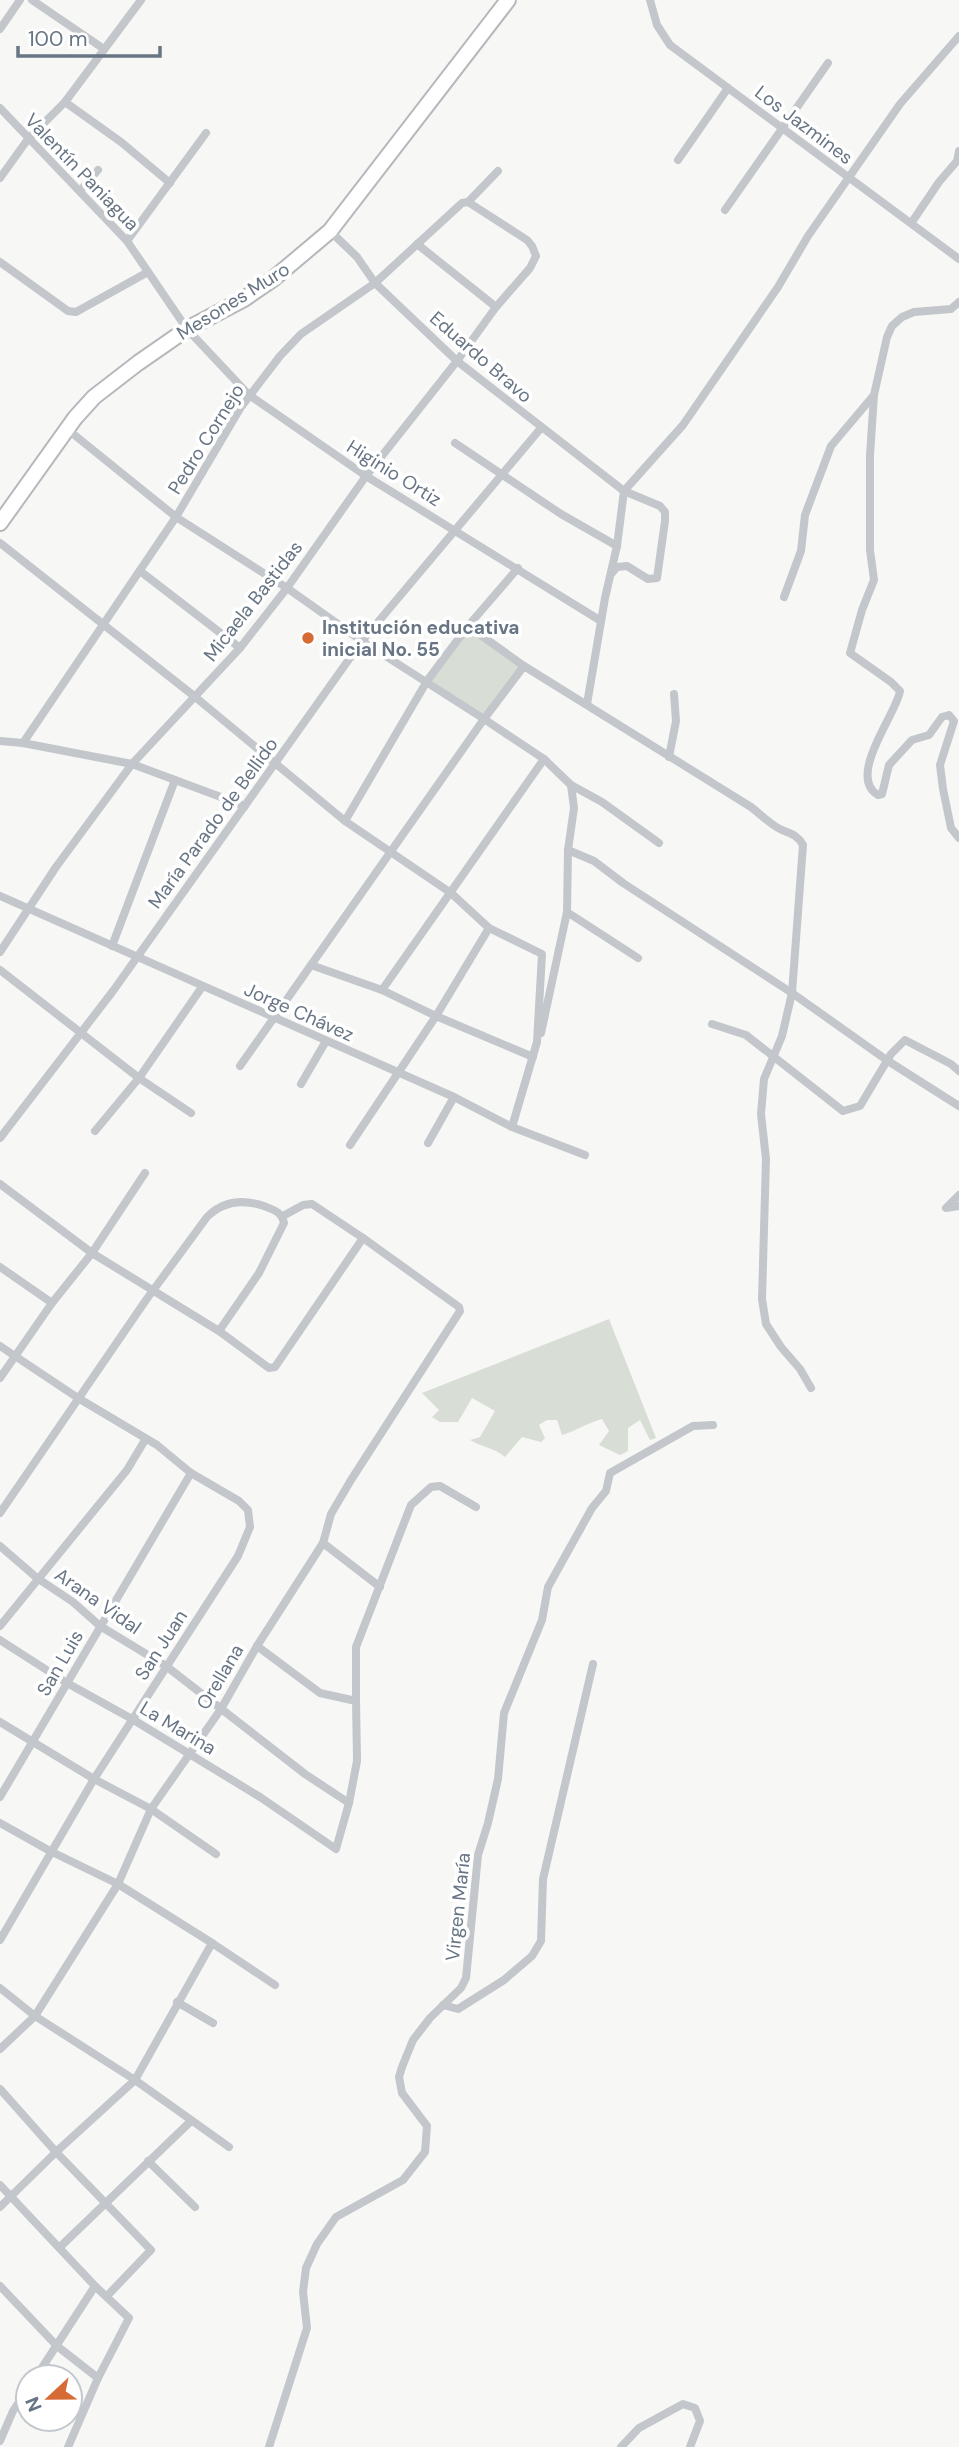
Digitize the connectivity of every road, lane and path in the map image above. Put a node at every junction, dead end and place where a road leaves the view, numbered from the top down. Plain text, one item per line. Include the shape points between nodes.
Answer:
1 (20, 0) edge
2 (32, 0) edge
3 (141, 0) edge
4 (508, 0) edge
5 (650, 0) edge
6 (0, 29) edge
7 (959, 36) edge
8 (104, 49) junction
9 (828, 63) dead end
10 (729, 89) junction
11 (65, 102) junction
12 (0, 108) edge
13 (781, 127) junction
14 (206, 133) dead end
15 (28, 139) junction
16 (959, 151) edge
17 (678, 160) dead end
18 (98, 170) dead end
19 (498, 171) dead end
20 (0, 178) edge
21 (848, 178) junction
22 (170, 183) junction
23 (80, 191) junction
24 (468, 202) junction
25 (725, 211) dead end
26 (912, 222) junction
27 (330, 231) junction
28 (128, 241) junction
29 (417, 244) junction
30 (959, 259) edge
31 (0, 262) edge
32 (148, 272) junction
33 (375, 283) junction
34 (959, 302) edge
35 (496, 307) junction
36 (187, 328) junction
37 (457, 361) junction
38 (874, 395) junction
39 (249, 396) junction
40 (541, 428) junction
41 (67, 429) junction
42 (455, 443) dead end
43 (504, 475) junction
44 (366, 476) junction
45 (624, 491) junction
46 (176, 517) junction
47 (0, 523) edge
48 (457, 531) junction
49 (0, 543) edge
50 (617, 546) junction
51 (518, 568) junction
52 (139, 571) junction
53 (612, 573) junction
54 (287, 588) junction
55 (784, 597) dead end
56 (601, 621) junction
57 (103, 625) junction
58 (468, 626) junction
59 (362, 641) junction
60 (240, 648) junction
61 (524, 666) junction
62 (427, 681) junction
63 (674, 694) dead end
64 (194, 696) junction
65 (587, 704) junction
66 (484, 719) junction
67 (0, 741) edge
68 (23, 743) junction
69 (669, 757) junction
70 (544, 759) junction
71 (276, 763) junction
72 (131, 764) junction
73 (175, 780) junction
74 (570, 785) junction
75 (245, 806) junction
76 (345, 821) junction
77 (959, 838) edge
78 (659, 843) dead end
79 (568, 850) junction
80 (391, 854) junction
81 (451, 893) junction
82 (0, 896) edge
83 (29, 909) junction
84 (567, 912) junction
85 (489, 928) junction
86 (112, 946) junction
87 (0, 952) edge
88 (136, 957) junction
89 (638, 958) dead end
90 (311, 965) junction
91 (0, 970) edge
92 (202, 987) junction
93 (382, 990) junction
94 (792, 993) junction
95 (436, 1016) junction
96 (274, 1018) junction
97 (712, 1024) dead end
98 (80, 1032) junction
99 (326, 1041) junction
100 (537, 1042) junction
101 (772, 1056) junction
102 (533, 1057) junction
103 (888, 1061) junction
104 (240, 1066) dead end
105 (959, 1071) edge
106 (398, 1073) junction
107 (139, 1078) junction
108 (301, 1084) dead end
109 (454, 1097) junction
110 (959, 1107) edge
111 (191, 1113) dead end
112 (512, 1127) junction
113 (95, 1131) dead end
114 (0, 1138) edge
115 (428, 1143) dead end
116 (350, 1145) dead end
117 (585, 1154) dead end
118 (145, 1173) dead end
119 (0, 1184) edge
120 (959, 1195) edge
121 (959, 1206) edge
122 (282, 1216) junction
123 (363, 1238) junction
124 (92, 1253) junction
125 (0, 1267) edge
126 (155, 1290) junction
127 (52, 1303) junction
128 (219, 1331) junction
129 (0, 1346) edge
130 (15, 1355) junction
131 (0, 1378) edge
132 (811, 1388) dead end
133 (78, 1398) junction
134 (713, 1425) dead end
135 (145, 1440) junction
136 (191, 1473) junction
137 (477, 1507) dead end
138 (0, 1513) edge
139 (323, 1543) junction
140 (0, 1546) edge
141 (37, 1578) junction
142 (380, 1587) junction
143 (0, 1626) edge
144 (100, 1626) junction
145 (0, 1640) edge
146 (257, 1646) junction
147 (593, 1664) dead end
148 (166, 1666) junction
149 (67, 1683) junction
150 (356, 1701) junction
151 (221, 1709) junction
152 (132, 1719) junction
153 (0, 1722) edge
154 (33, 1743) junction
155 (190, 1754) junction
156 (94, 1779) junction
157 (0, 1797) edge
158 (349, 1803) junction
159 (151, 1809) junction
160 (0, 1823) edge
161 (50, 1851) junction
162 (216, 1854) dead end
163 (118, 1884) junction
164 (0, 1940) edge
165 (212, 1943) junction
166 (275, 1985) dead end
167 (0, 1988) edge
168 (177, 2002) junction
169 (443, 2005) junction
170 (35, 2016) junction
171 (213, 2023) dead end
172 (0, 2049) edge
173 (135, 2080) junction
174 (0, 2090) edge
175 (191, 2121) junction
176 (229, 2147) dead end
177 (56, 2152) junction
178 (148, 2161) junction
179 (0, 2185) edge
180 (11, 2197) junction
181 (105, 2204) junction
182 (0, 2207) edge
183 (195, 2207) dead end
184 (60, 2247) junction
185 (0, 2286) edge
186 (94, 2286) junction
187 (107, 2296) junction
188 (3, 2297) edge
189 (57, 2346) junction
190 (45, 2363) edge
191 (98, 2378) junction
192 (14, 2410) edge
193 (0, 2441) edge
194 (68, 2447) edge
195 (269, 2447) edge
196 (621, 2447) edge
197 (690, 2447) edge

1 - 6 street
2 - 8 street
3 - 8 street
4 - 27 highway, Mesones Muro
5 - 10 street, Los Jazmines via 657,25 670,45
7 - 21 street via 900,104
8 - 11 street
9 - 13 street
10 - 13 street, Los Jazmines
10 - 17 street
11 - 15 street
11 - 22 street
12 - 15 street, Valentín Paniagua
13 - 21 street, Los Jazmines
13 - 25 street
14 - 22 street
15 - 20 street
15 - 23 street, Valentín Paniagua
16 - 26 street via 957,161
18 - 23 street
19 - 24 street, Pedro Cornejo
21 - 26 street, Los Jazmines
21 - 45 street via 683,425
22 - 28 street
23 - 28 street, Valentín Paniagua
24 - 29 street, Pedro Cornejo
24 - 35 street, Micaela Bastidas via 532,246 536,256
26 - 30 street, Los Jazmines
27 - 33 street, Eduardo Bravo
27 - 36 highway, Mesones Muro via 244,299
28 - 32 street, Valentín Paniagua
29 - 33 street, Pedro Cornejo
29 - 35 street
31 - 32 street via 68,311 76,312
32 - 36 street, Valentín Paniagua
33 - 37 street, Eduardo Bravo
33 - 39 street, Pedro Cornejo via 301,334
34 - 38 street via 951,309 914,312 892,326
35 - 37 street, Micaela Bastidas
36 - 39 street, Higinio Ortiz
36 - 41 highway, Mesones Muro via 114,381
37 - 40 street, Eduardo Bravo
37 - 44 street, Micaela Bastidas
38 - 55 street via 831,446 805,515 801,551
38 - 77 street via 870,455 874,580 850,653 900,691 874,744 869,782 873,792 882,793 889,765 912,740 929,735 942,717 949,715 954,720 940,765 951,828
39 - 44 street, Higinio Ortiz
39 - 46 street, Pedro Cornejo
40 - 43 street, María Parado de Bellido
40 - 45 street, Eduardo Bravo
41 - 46 street
41 - 47 highway, Mesones Muro
42 - 43 street
43 - 48 street, María Parado de Bellido
43 - 50 street
44 - 48 street, Higinio Ortiz
44 - 54 street, Micaela Bastidas
45 - 50 street
45 - 53 street, Eduardo Bravo via 665,512 657,578 648,579 626,566
46 - 52 street, Pedro Cornejo
46 - 54 street
48 - 51 street, Higinio Ortiz
48 - 59 street, María Parado de Bellido
49 - 57 street
50 - 53 street
51 - 56 street, Higinio Ortiz
51 - 58 street
52 - 57 street, Pedro Cornejo
52 - 60 street
53 - 56 street
54 - 59 street
54 - 60 street, Micaela Bastidas
56 - 65 street
57 - 64 street
57 - 68 street, Pedro Cornejo
58 - 61 street
58 - 62 street
59 - 62 street
59 - 71 street, María Parado de Bellido
60 - 64 street, Micaela Bastidas
61 - 65 street
61 - 66 street
62 - 66 street
62 - 76 street
63 - 69 street via 676,721
64 - 71 street
64 - 72 street, Micaela Bastidas
65 - 69 street
66 - 70 street
66 - 80 street
67 - 68 street
68 - 72 street
69 - 94 street via 800,838
70 - 74 street
70 - 81 street
71 - 75 street, María Parado de Bellido
71 - 76 street
72 - 73 street
72 - 83 street, Micaela Bastidas
73 - 75 street
73 - 86 street
74 - 78 street
74 - 79 street via 574,808
75 - 88 street, María Parado de Bellido
76 - 80 street
79 - 84 street
79 - 94 street via 594,861
80 - 81 street
80 - 90 street
81 - 85 street
81 - 93 street
82 - 83 street, Jorge Chávez
83 - 86 street, Jorge Chávez
83 - 87 street, Micaela Bastidas
84 - 89 street
84 - 100 street
85 - 95 street
85 - 100 street via 542,954
86 - 88 street, Jorge Chávez
88 - 92 street, Jorge Chávez
88 - 98 street, María Parado de Bellido
90 - 93 street
90 - 96 street
91 - 98 street
92 - 96 street, Jorge Chávez
92 - 107 street
93 - 95 street
94 - 101 street
94 - 103 street
95 - 102 street
95 - 106 street
96 - 99 street, Jorge Chávez
96 - 104 street
97 - 101 street via 746,1035
98 - 107 street
98 - 114 street, María Parado de Bellido
99 - 106 street, Jorge Chávez
99 - 108 street
100 - 102 street
101 - 103 street via 844,1111 860,1106
101 - 132 street via 764,1079 761,1114 766,1159 762,1299 766,1324
102 - 112 street
103 - 105 street via 905,1040
103 - 110 street
106 - 109 street, Jorge Chávez
106 - 116 street
107 - 111 street
107 - 113 street
109 - 112 street, Jorge Chávez
109 - 115 street
112 - 117 street, Jorge Chávez
118 - 124 street
119 - 124 street
120 - 121 street via 946,1208
122 - 123 street via 312,1204
122 - 126 street via 249,1201 215,1209
122 - 128 street via 284,1223 259,1273
123 - 128 street via 275,1367 269,1368
123 - 139 street, Orellana via 459,1307 459,1314 351,1480 331,1514
124 - 126 street
124 - 127 street
125 - 127 street
126 - 128 street
126 - 133 street
127 - 130 street
129 - 130 street
130 - 131 street
130 - 133 street
133 - 135 street
133 - 138 street
134 - 169 street, Virgen María via 693,1426 610,1472 606,1491 548,1587 542,1620 504,1713 498,1779 478,1855 466,1978
135 - 136 street
135 - 141 street via 127,1470
136 - 144 street, San Luis
136 - 148 street, San Juan via 239,1501 248,1510 250,1527 238,1556
137 - 142 street via 440,1486 422,1494 411,1505
139 - 142 street
139 - 146 street, Orellana
140 - 141 street, Arana Vidal
141 - 143 street
141 - 144 street, Arana Vidal
142 - 150 street via 356,1647
144 - 148 street, Arana Vidal
144 - 149 street, San Luis
145 - 149 street, La Marina
146 - 150 street via 320,1693
146 - 151 street, Orellana
147 - 169 street via 543,1880 541,1941 532,1956 504,1980 458,2009
148 - 151 street, Arana Vidal
148 - 152 street, San Juan
149 - 152 street, La Marina
149 - 154 street, San Luis
150 - 158 street via 357,1761
151 - 155 street, Orellana
151 - 158 street, Arana Vidal
152 - 155 street, La Marina
152 - 156 street, San Juan
153 - 154 street
154 - 156 street
154 - 157 street, San Luis
155 - 158 street, La Marina via 336,1849
155 - 159 street, Orellana
156 - 159 street
156 - 161 street, San Juan
159 - 162 street
159 - 163 street, Orellana
160 - 161 street
161 - 163 street
161 - 164 street, San Juan
163 - 165 street
163 - 170 street, Orellana
165 - 166 street
165 - 168 street
167 - 170 street
168 - 171 street
168 - 173 street
169 - 195 street, Virgen María via 413,2040 399,2077 402,2093 427,2126 425,2151 403,2180 336,2217 317,2244 306,2268 303,2292 307,2328
170 - 172 street, Orellana
170 - 173 street
173 - 175 street
173 - 177 street
174 - 177 street
175 - 176 street
175 - 178 street
177 - 180 street
177 - 181 street
178 - 181 street
178 - 183 street
179 - 180 street
180 - 182 street
180 - 184 street
181 - 184 street
181 - 187 street via 151,2250
184 - 186 street
185 - 188 street
186 - 187 street
186 - 189 street
187 - 191 street via 129,2318
188 - 189 street
189 - 190 street
189 - 191 street
191 - 194 street
192 - 193 street
196 - 197 street via 639,2428 683,2404 695,2408 700,2421

